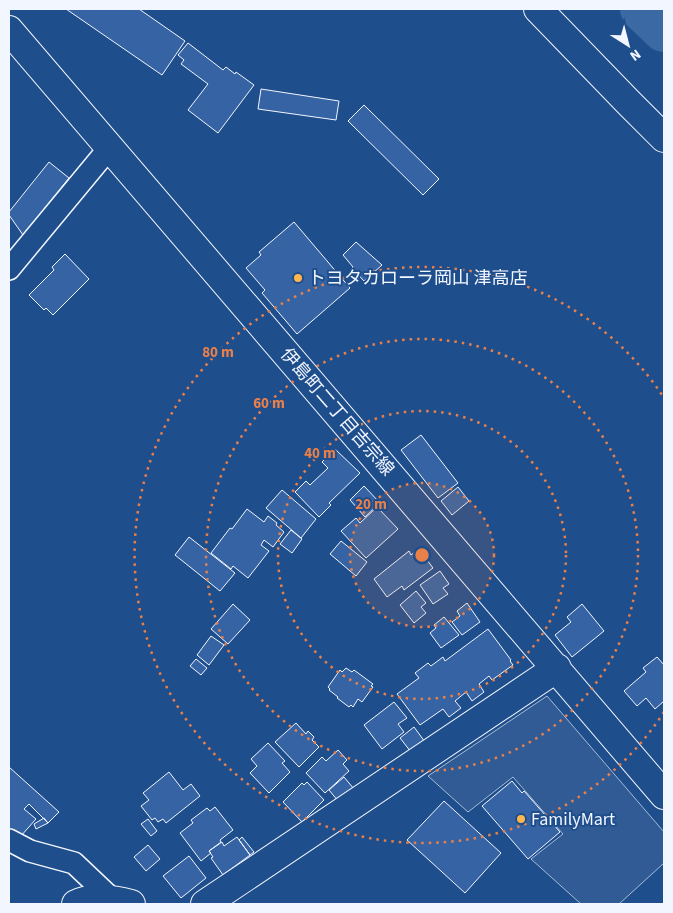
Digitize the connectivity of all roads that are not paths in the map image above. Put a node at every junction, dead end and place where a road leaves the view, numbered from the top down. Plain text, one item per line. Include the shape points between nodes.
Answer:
1 (538, 9) edge
2 (9, 30) edge
3 (664, 138) edge
4 (110, 147) junction
5 (9, 269) edge
6 (557, 668) junction
7 (664, 795) edge
8 (9, 840) edge
9 (121, 902) edge
10 (76, 904) edge
11 (205, 904) edge

1 - 3 street
2 - 4 street, 伊島町二丁目吉宗線
4 - 5 street
4 - 6 street, 伊島町二丁目吉宗線
6 - 7 street, 伊島町二丁目吉宗線
6 - 11 street
8 - 9 street via 30,851 74,863
9 - 10 street

